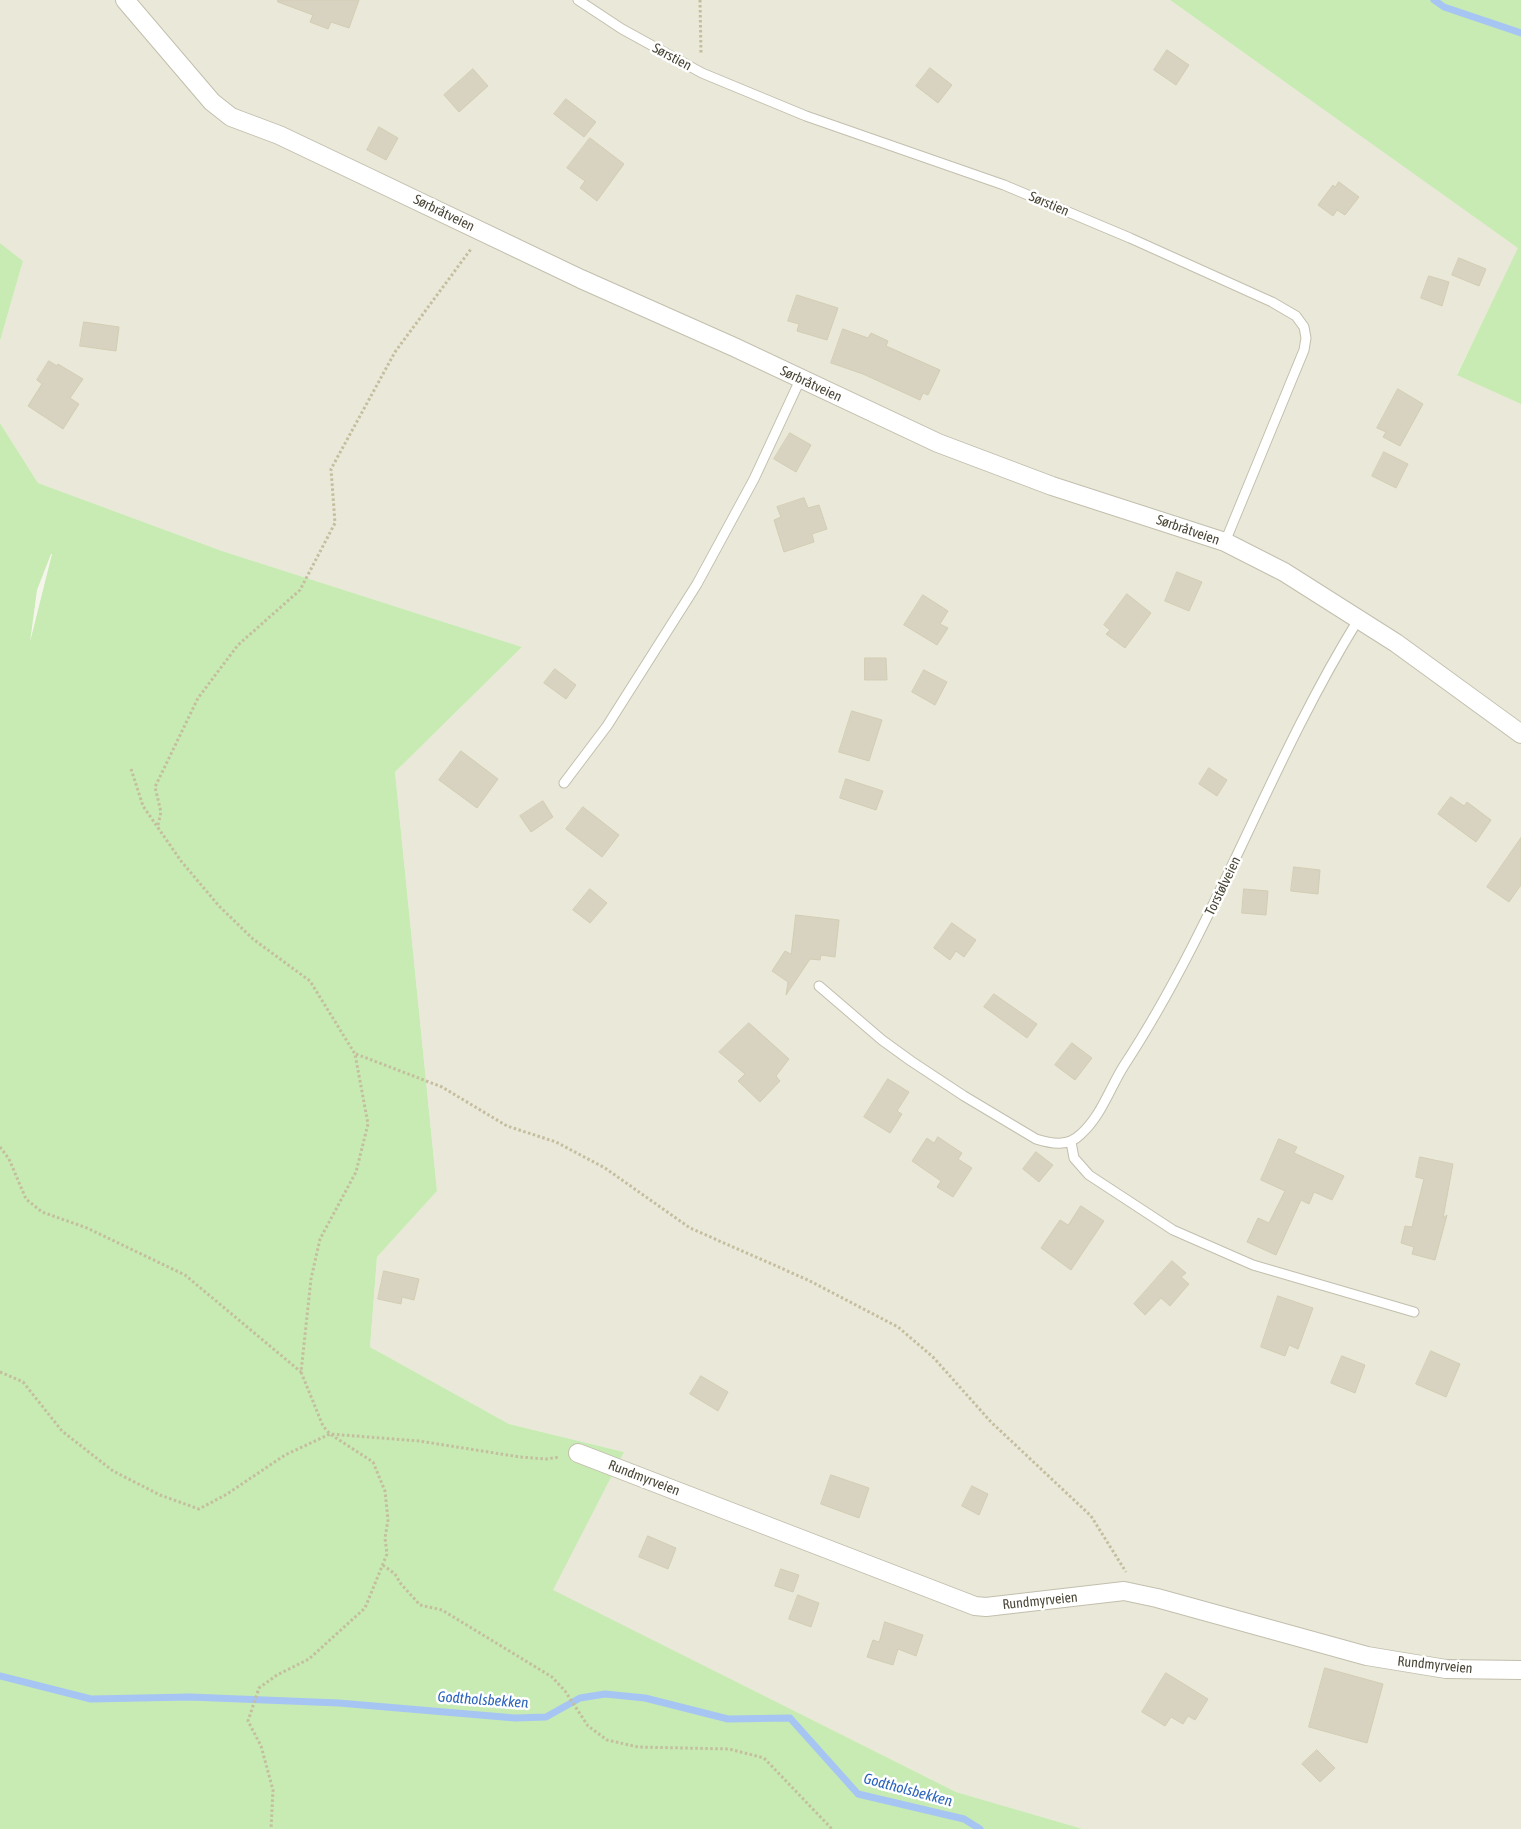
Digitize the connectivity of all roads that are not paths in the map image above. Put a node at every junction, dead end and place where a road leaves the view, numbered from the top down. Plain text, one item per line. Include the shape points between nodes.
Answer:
1 (125, 0) edge
2 (578, 0) edge
3 (800, 380) junction
4 (1226, 542) junction
5 (1358, 620) junction
6 (1521, 734) edge
7 (564, 783) dead end
8 (819, 986) dead end
9 (1071, 1142) junction
10 (1414, 1312) dead end
11 (578, 1453) road end
12 (1521, 1670) edge

1 - 3 street, Sørbråtveien via 212,102 231,117 279,136
2 - 4 lane, Sørstien via 622,29 702,73 806,116 1004,186 1130,238 1296,316 1304,327 1304,350
3 - 4 street, Sørbråtveien via 994,466
3 - 7 lane via 754,479 697,584 607,726
4 - 5 street, Sørbråtveien via 1284,572
5 - 6 street, Sørbråtveien via 1396,643
5 - 9 lane, Torstølveien via 1324,675 1176,981 1096,1118
8 - 9 lane via 882,1040 964,1096 1036,1139 1049,1143
9 - 10 lane via 1074,1158 1089,1175 1173,1230 1253,1265
11 - 12 street, Rundmyrveien via 975,1606 1124,1592 1157,1598 1367,1656 1446,1668

